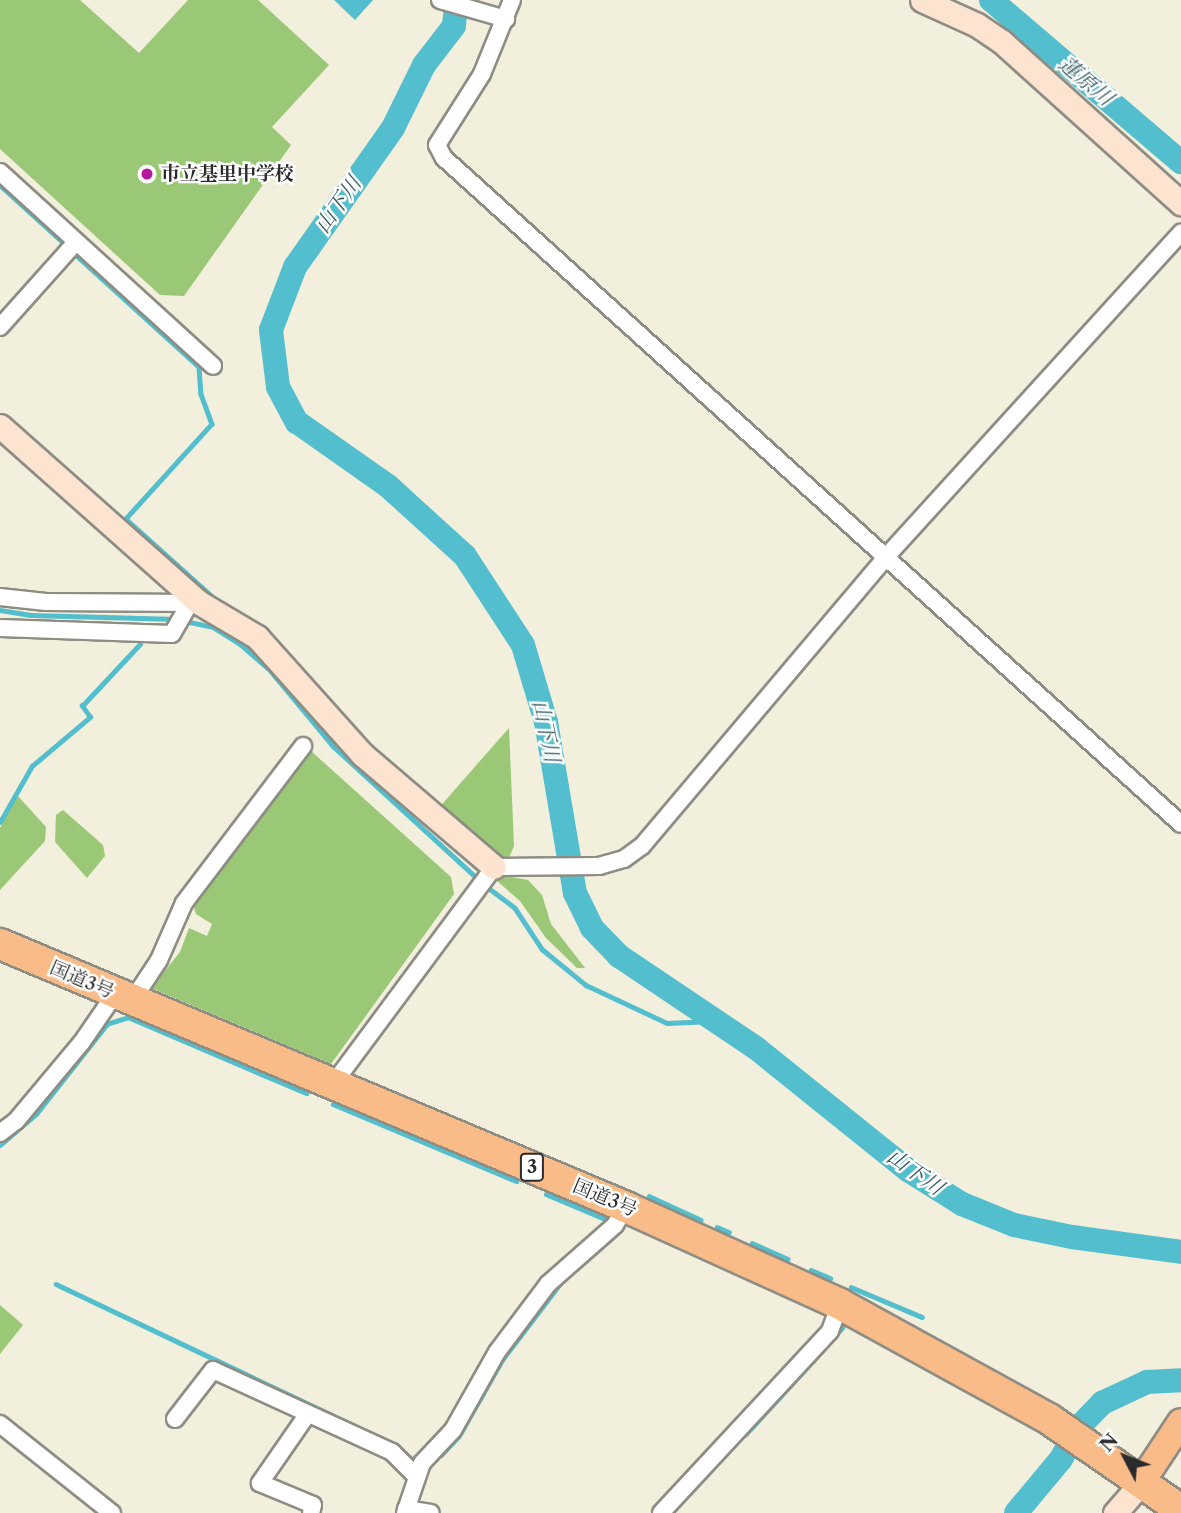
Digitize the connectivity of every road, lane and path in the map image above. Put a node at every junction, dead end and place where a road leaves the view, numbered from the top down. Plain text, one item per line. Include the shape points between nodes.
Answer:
1 (440, 0) edge
2 (512, 0) edge
3 (922, 0) edge
4 (506, 19) junction
5 (0, 172) edge
6 (1181, 203) edge
7 (1181, 233) edge
8 (76, 242) junction
9 (0, 327) edge
10 (213, 366) dead end
11 (0, 426) edge
12 (885, 558) junction
13 (0, 597) edge
14 (194, 603) junction
15 (0, 628) edge
16 (303, 747) dead end
17 (1181, 824) edge
18 (494, 867) junction
19 (0, 944) edge
20 (123, 998) junction
21 (333, 1084) junction
22 (0, 1133) edge
23 (626, 1207) junction
24 (841, 1304) junction
25 (307, 1415) junction
26 (175, 1419) dead end
27 (1181, 1422) edge
28 (0, 1424) edge
29 (417, 1476) junction
30 (1140, 1484) junction
31 (1181, 1510) edge
32 (405, 1511) edge
33 (112, 1513) edge
34 (310, 1513) edge
35 (430, 1513) edge
36 (661, 1513) edge
37 (1115, 1513) edge

1 - 4 street
2 - 4 street
3 - 6 street via 977,24 1002,43
4 - 12 street via 482,74 442,136 439,152
5 - 8 street
7 - 12 street
8 - 9 street
8 - 10 street
11 - 14 street
12 - 17 street
12 - 18 street via 649,839 624,859 599,866
13 - 14 street via 46,602
14 - 15 street via 172,634
14 - 18 street via 257,637 363,755
16 - 20 street via 184,903 159,960
18 - 21 street
19 - 20 highway, 国道3号 / 3
20 - 21 highway, 国道3号 / 3
20 - 22 street
21 - 23 highway, 国道3号 / 3
23 - 24 highway, 国道3号 / 3
23 - 29 street via 615,1225 548,1284 497,1352 453,1430 422,1463
24 - 30 highway, 国道3号 / 3 via 1049,1419
24 - 36 street via 830,1331
25 - 26 street via 213,1370
25 - 29 street via 392,1452
25 - 34 street via 260,1483 313,1505
27 - 30 main road
28 - 33 street
29 - 32 street
30 - 31 highway, 国道3号 / 3
30 - 37 street
32 - 35 street

